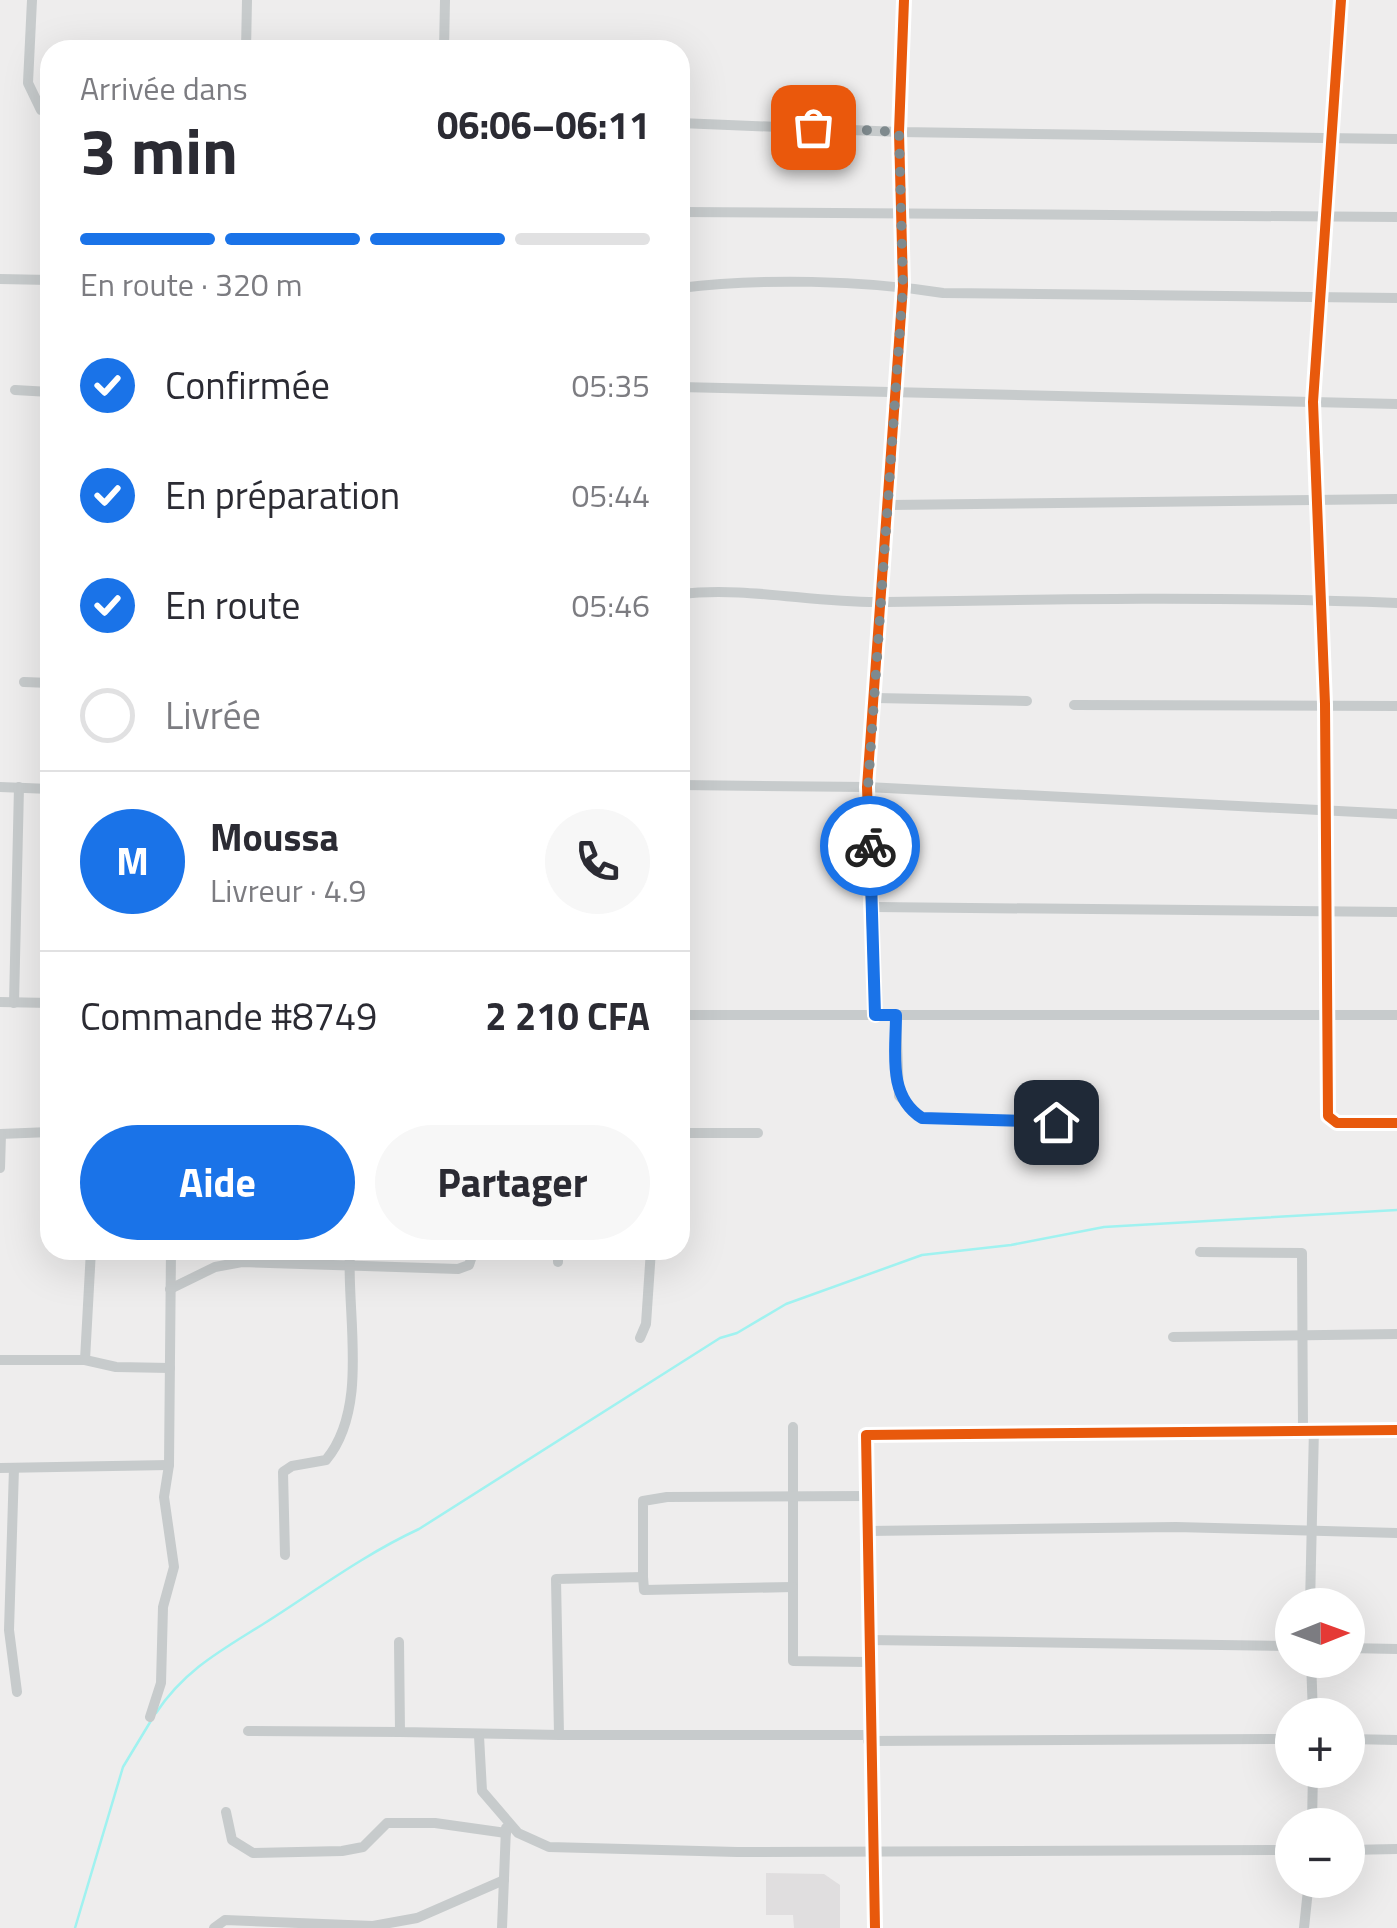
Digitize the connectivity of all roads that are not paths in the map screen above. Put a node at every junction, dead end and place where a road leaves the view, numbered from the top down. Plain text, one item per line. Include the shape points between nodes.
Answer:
1 (32, 0) edge
2 (247, 0) edge
3 (445, 0) edge
4 (904, 0) edge
5 (1340, 0) edge
6 (246, 40) edge
7 (444, 40) edge
8 (40, 108) edge
9 (690, 123) edge
10 (899, 132) junction
11 (1334, 139) junction
12 (1397, 139) edge
13 (690, 212) edge
14 (902, 214) junction
15 (1328, 216) junction
16 (1397, 217) edge
17 (0, 280) edge
18 (40, 280) edge
19 (903, 286) junction
20 (690, 287) edge
21 (1317, 297) junction
22 (1397, 298) edge
23 (690, 387) edge
24 (15, 390) dead end
25 (40, 391) edge
26 (893, 392) junction
27 (1313, 402) junction
28 (1397, 404) edge
29 (1397, 499) edge
30 (1316, 500) junction
31 (890, 505) junction
32 (690, 593) edge
33 (1320, 600) junction
34 (880, 602) junction
35 (1397, 603) edge
36 (24, 682) dead end
37 (40, 682) edge
38 (875, 698) junction
39 (1028, 700) dead end
40 (1324, 704) junction
41 (1074, 705) dead end
42 (1397, 706) edge
43 (690, 786) edge
44 (0, 787) edge
45 (19, 787) junction
46 (868, 787) junction
47 (40, 788) edge
48 (1324, 812) junction
49 (1397, 814) edge
50 (874, 907) junction
51 (1327, 912) junction
52 (1397, 912) edge
53 (0, 1002) edge
54 (14, 1003) junction
55 (40, 1003) edge
56 (690, 1015) edge
57 (875, 1015) junction
58 (896, 1015) junction
59 (1329, 1015) junction
60 (1397, 1015) edge
61 (1090, 1122) dead end
62 (1397, 1122) edge
63 (40, 1132) edge
64 (690, 1133) edge
65 (758, 1133) dead end
66 (1, 1134) edge
67 (0, 1168) edge
68 (1200, 1252) dead end
69 (90, 1260) edge
70 (171, 1260) edge
71 (349, 1260) edge
72 (471, 1260) edge
73 (649, 1260) edge
74 (349, 1264) junction
75 (170, 1289) junction
76 (1397, 1334) edge
77 (1304, 1336) junction
78 (1173, 1337) dead end
79 (640, 1338) dead end
80 (0, 1360) edge
81 (85, 1360) junction
82 (170, 1368) junction
83 (793, 1428) dead end
84 (1308, 1428) junction
85 (1397, 1430) edge
86 (169, 1465) junction
87 (0, 1468) edge
88 (14, 1468) junction
89 (867, 1496) junction
90 (794, 1497) junction
91 (868, 1531) junction
92 (1310, 1531) junction
93 (1397, 1533) edge
94 (285, 1554) dead end
95 (643, 1577) junction
96 (793, 1586) junction
97 (1310, 1588) edge
98 (868, 1640) junction
99 (399, 1642) dead end
100 (1275, 1646) edge
101 (1365, 1648) edge
102 (1397, 1649) edge
103 (867, 1662) junction
104 (17, 1692) dead end
105 (150, 1717) dead end
106 (248, 1731) dead end
107 (400, 1732) junction
108 (559, 1735) junction
109 (479, 1736) junction
110 (868, 1738) junction
111 (1275, 1739) edge
112 (1365, 1739) edge
113 (1397, 1740) edge
114 (226, 1812) dead end
115 (506, 1828) junction
116 (1397, 1849) edge
117 (1275, 1850) edge
118 (1365, 1850) edge
119 (874, 1852) junction
120 (504, 1880) junction
121 (1307, 1898) edge
122 (214, 1928) edge
123 (502, 1928) edge
124 (874, 1928) edge
125 (1304, 1928) edge

1 - 8 street via 28,83
2 - 6 street
3 - 7 street
4 - 10 street
5 - 11 street
9 - 10 street
10 - 11 street
10 - 14 street
11 - 12 street
11 - 15 street
13 - 14 street
14 - 15 street
14 - 19 street
15 - 16 street
15 - 21 street
17 - 18 street
19 - 20 street
19 - 21 street via 943,293
19 - 26 street
21 - 22 street
21 - 27 street
23 - 26 street
24 - 25 street
26 - 27 street
26 - 31 street
27 - 28 street
27 - 30 street
29 - 30 street
30 - 31 street
30 - 33 street
31 - 34 street
32 - 34 street via 730,589
33 - 34 street via 1033,596
33 - 35 street
33 - 40 street
34 - 38 street
36 - 37 street
38 - 39 street
38 - 46 street
40 - 41 street
40 - 42 street
40 - 48 street
43 - 46 street
44 - 45 street
45 - 47 street
45 - 54 street
46 - 48 street
46 - 50 street
48 - 49 street
48 - 51 street
50 - 51 street
50 - 57 street
51 - 52 street
51 - 59 street
53 - 54 street
54 - 55 street
56 - 57 street
57 - 58 street
58 - 59 street
58 - 61 street via 899,1096 922,1118
59 - 60 street
59 - 62 street via 1328,1116 1337,1123
63 - 66 street
64 - 65 street
66 - 67 street
68 - 77 street via 1302,1253
69 - 81 street
70 - 75 street
71 - 74 street
72 - 74 street via 458,1269
73 - 79 street
74 - 75 street via 242,1262
74 - 94 street via 346,1417 326,1460 283,1472
75 - 82 street
76 - 77 street
77 - 78 street
77 - 84 street
80 - 81 street
81 - 82 street
82 - 86 street
83 - 90 street
84 - 85 street
84 - 89 street via 866,1435
84 - 92 street
86 - 88 street
86 - 105 street via 164,1498 174,1567 163,1607 162,1683
87 - 88 street
88 - 104 street via 9,1630
89 - 90 street
89 - 91 street
90 - 95 street via 643,1501
90 - 96 street
91 - 92 street
91 - 98 street
92 - 93 street
92 - 97 street
95 - 96 street via 644,1590
95 - 108 street via 556,1579
96 - 103 street via 792,1661
98 - 100 street
98 - 103 street
99 - 107 street
101 - 102 street
103 - 110 street
106 - 107 street
107 - 109 street
108 - 109 street
108 - 110 street
109 - 115 street via 482,1791
110 - 111 street
110 - 119 street
112 - 113 street
114 - 115 street via 232,1840 253,1853 363,1847 387,1824
115 - 119 street via 548,1847
115 - 120 street
116 - 118 street
117 - 119 street
119 - 124 street
120 - 122 street via 417,1918 372,1926 225,1920
120 - 123 street
121 - 125 street

